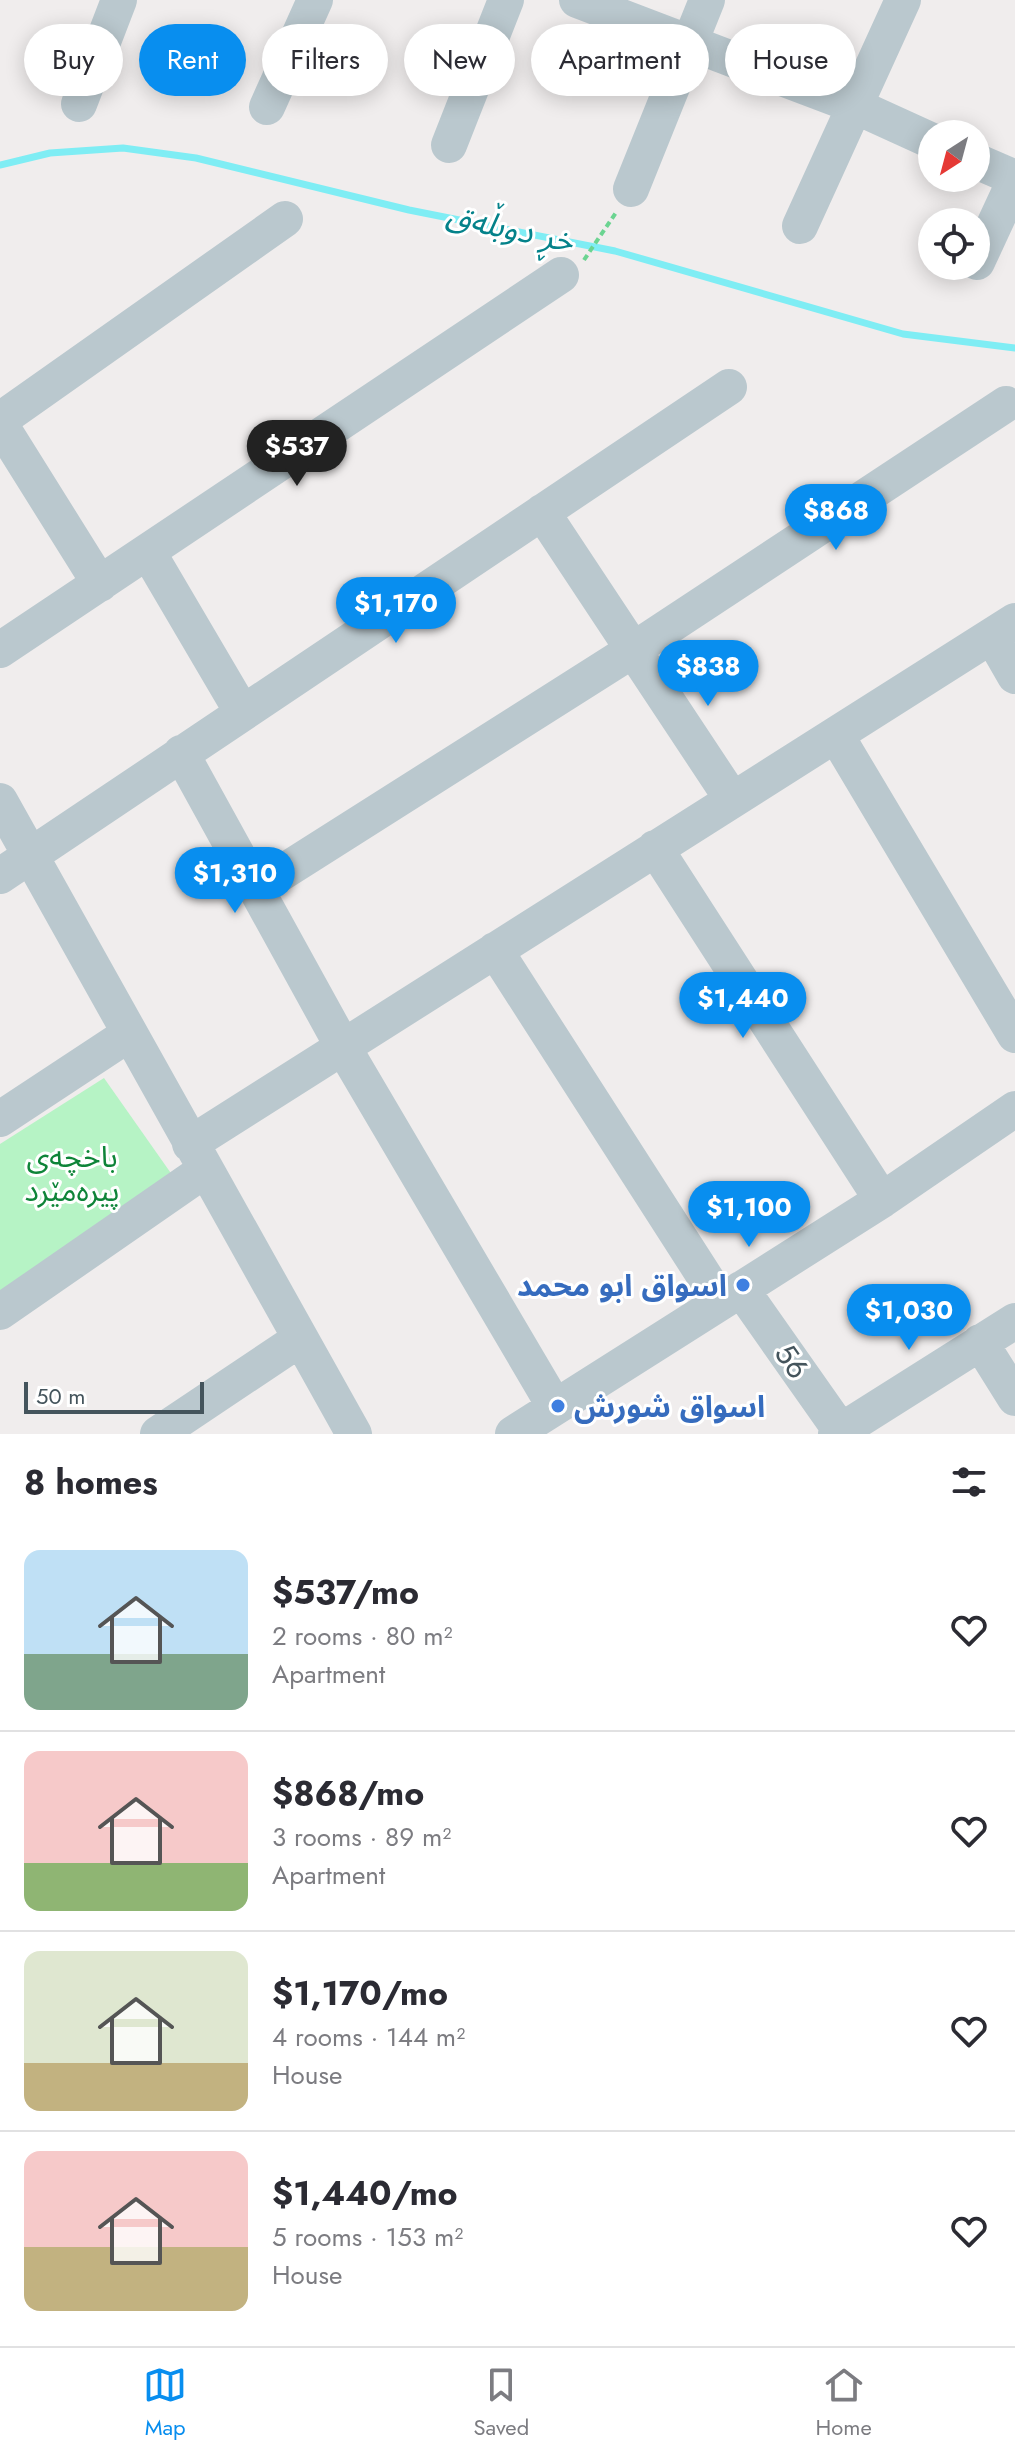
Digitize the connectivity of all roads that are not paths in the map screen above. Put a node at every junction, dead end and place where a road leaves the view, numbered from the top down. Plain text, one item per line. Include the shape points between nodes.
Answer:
1 (119, 0) edge
2 (315, 0) edge
3 (506, 0) edge
4 (577, 0) edge
5 (707, 0) edge
6 (903, 0) edge
7 (640, 24) edge
8 (697, 24) edge
9 (709, 51) edge
10 (667, 96) edge
11 (79, 104) dead end
12 (853, 105) junction
13 (267, 107) dead end
14 (918, 135) edge
15 (449, 145) dead end
16 (990, 167) edge
17 (1015, 179) edge
18 (627, 195) road end
19 (285, 219) dead end
20 (800, 226) dead end
21 (990, 234) edge
22 (572, 269) road end
23 (729, 387) dead end
24 (1006, 404) dead end
25 (0, 422) edge
26 (542, 512) junction
27 (148, 552) junction
28 (100, 584) junction
29 (1003, 629) edge
30 (0, 650) edge
31 (633, 650) junction
32 (1015, 676) edge
33 (242, 712) junction
34 (836, 735) junction
35 (181, 753) junction
36 (732, 799) junction
37 (0, 801) edge
38 (655, 848) junction
39 (30, 854) junction
40 (0, 876) edge
41 (256, 889) junction
42 (495, 950) junction
43 (129, 1034) junction
44 (1015, 1035) edge
45 (343, 1047) junction
46 (1015, 1109) edge
47 (0, 1119) edge
48 (197, 1157) junction
49 (882, 1200) junction
50 (731, 1295) junction
51 (0, 1312) edge
52 (1015, 1321) edge
53 (300, 1339) junction
54 (980, 1342) junction
55 (1015, 1398) edge
56 (555, 1407) junction
57 (840, 1433) edge
58 (158, 1434) edge
59 (354, 1434) edge
60 (513, 1434) edge

1 - 11 street
2 - 13 street
3 - 15 street
4 - 7 street
5 - 8 street
6 - 12 street
9 - 12 street
10 - 18 street
12 - 14 street
12 - 20 street
16 - 17 street
17 - 21 street
19 - 25 street
22 - 27 street
23 - 26 street
24 - 31 street
25 - 28 street
26 - 31 street
26 - 33 street
27 - 28 street
27 - 33 street
28 - 30 street
29 - 32 street
29 - 34 street
31 - 36 street
31 - 41 street
33 - 35 street
34 - 36 street
34 - 44 street
35 - 39 street
35 - 41 street
36 - 38 street
37 - 39 street
38 - 42 street
38 - 49 street
39 - 40 street
39 - 43 street
41 - 45 street
42 - 45 street
42 - 50 street, 56
43 - 47 street
43 - 48 street
45 - 48 street
45 - 56 street
46 - 49 street
48 - 51 street
48 - 53 street
49 - 50 street
50 - 56 street
50 - 57 street, 56
52 - 54 street
53 - 58 street
53 - 59 street
54 - 55 street
54 - 57 street
56 - 60 street

